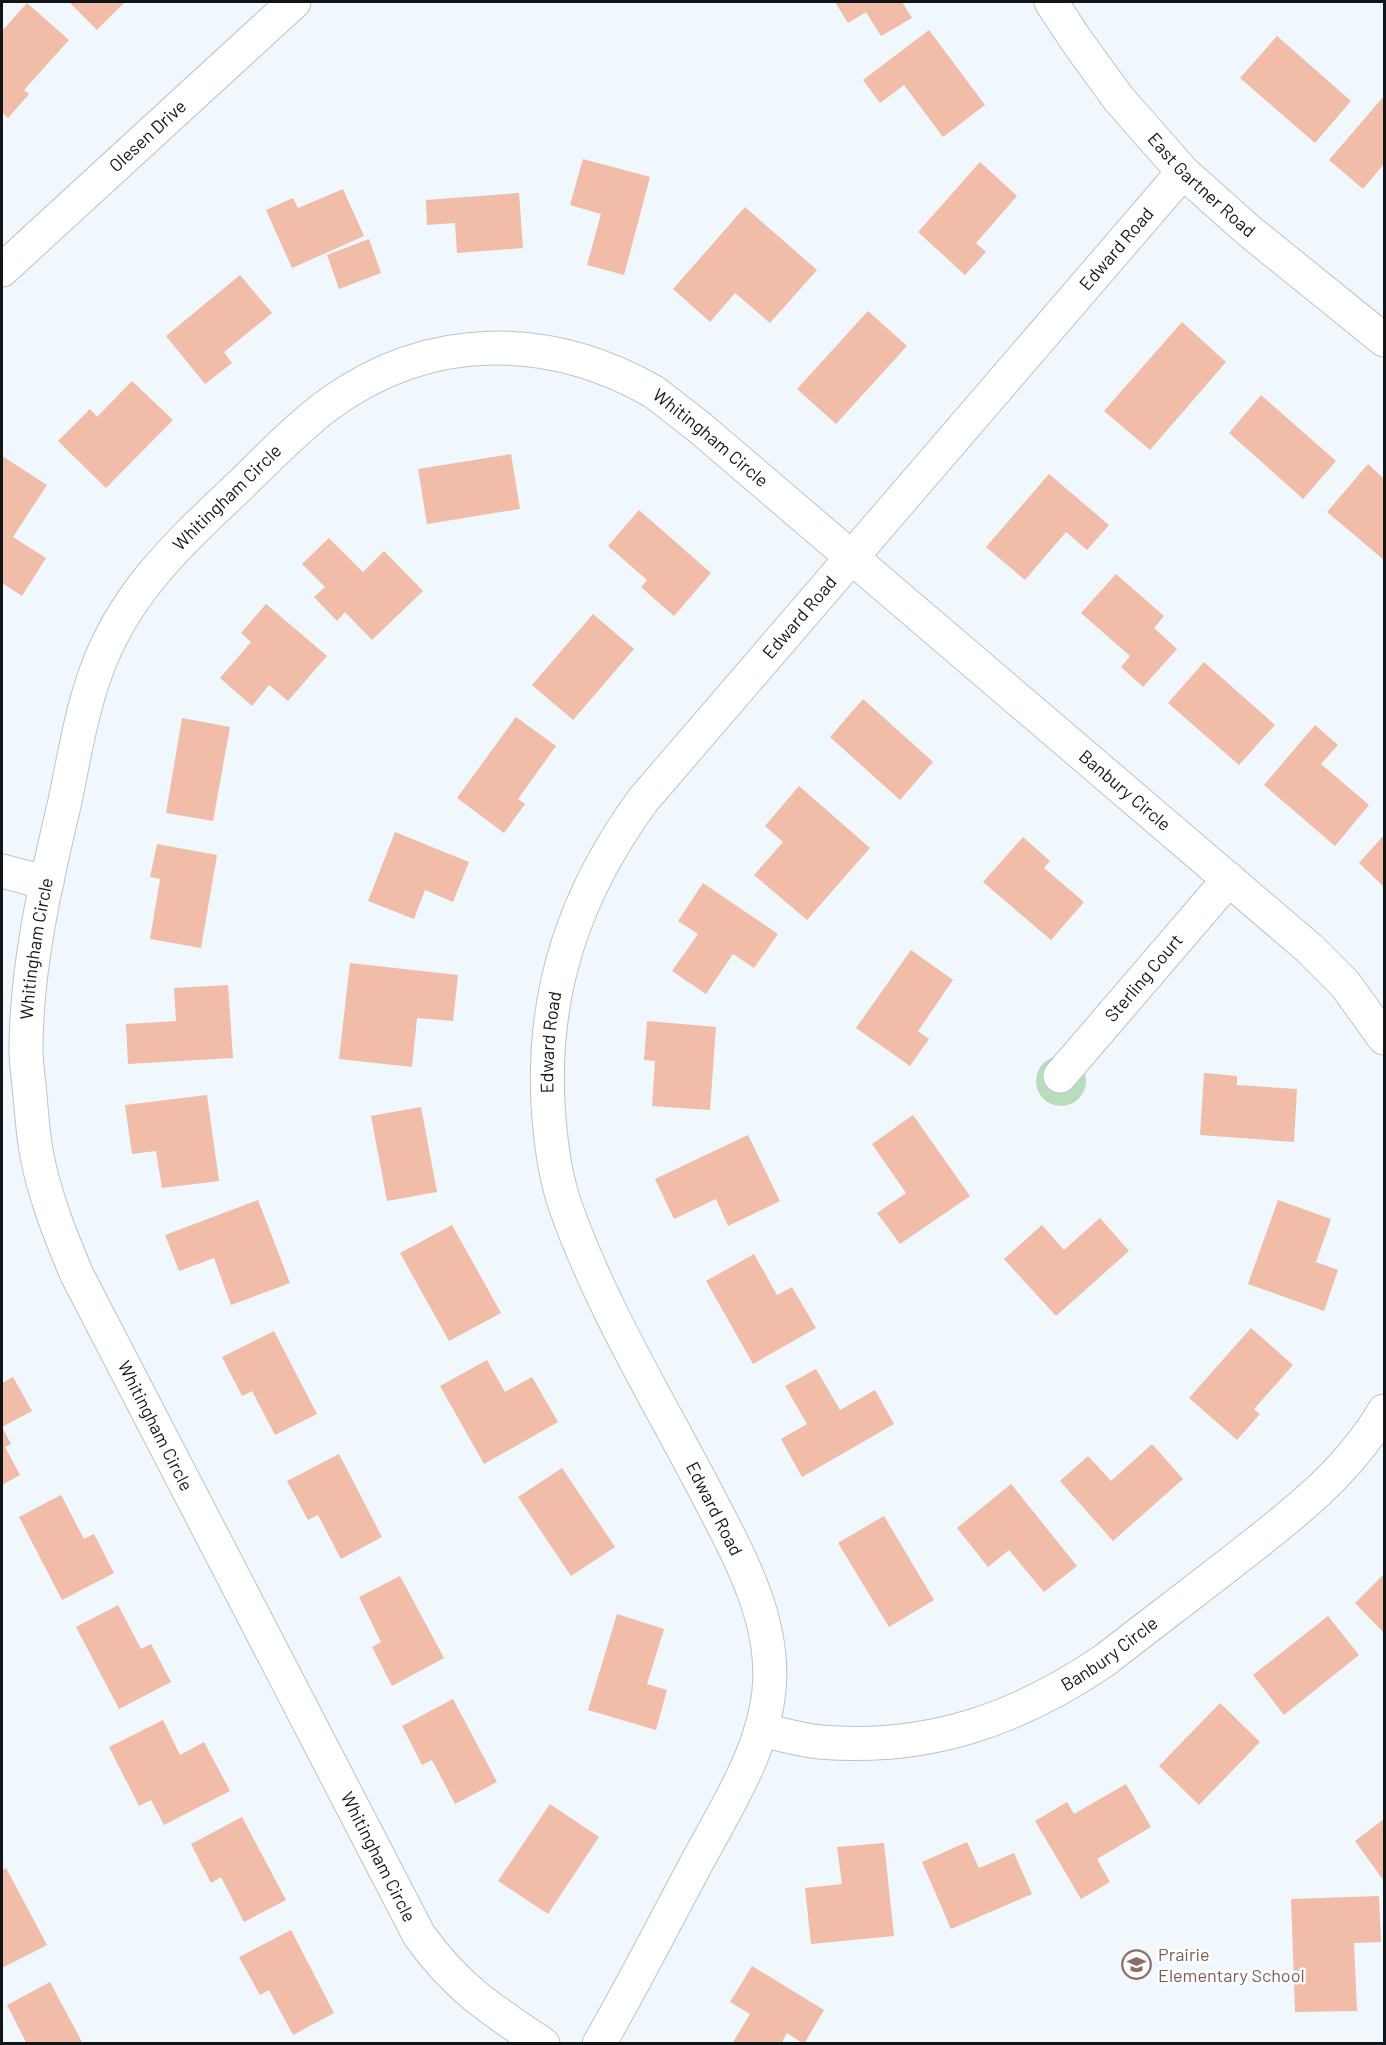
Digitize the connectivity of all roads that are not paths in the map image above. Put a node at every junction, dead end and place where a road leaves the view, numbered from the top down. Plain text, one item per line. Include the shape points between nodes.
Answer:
1 (294, 2) edge
2 (1051, 2) edge
3 (1183, 172) junction
4 (2, 270) edge
5 (1384, 340) edge
6 (851, 556) junction
7 (2, 870) edge
8 (1229, 879) junction
9 (47, 884) junction
10 (1384, 1038) edge
11 (1060, 1076) dead end
12 (1384, 1411) edge
13 (761, 1730) junction
14 (543, 2043) edge
15 (598, 2043) edge

1 - 4 street, Olesen Drive
2 - 3 street, East Gartner Road via 1118,98
3 - 5 street, East Gartner Road
3 - 6 street, Edward Road
6 - 8 street, Banbury Circle
6 - 9 street, Whitingham Circle via 654,392 593,362 513,347 463,350 399,366 330,404 301,428 169,552 144,582 96,670 77,736
6 - 13 street, Edward Road via 623,828 576,916 558,977 548,1037 550,1132 564,1202 590,1267 732,1541 762,1614 769,1689
7 - 9 street
8 - 10 street, Banbury Circle via 1345,984
8 - 11 street, Sterling Court
9 - 14 street, Whitingham Circle via 29,993 25,1052 36,1155 54,1221 77,1275 419,1935 461,1987
12 - 13 street, Banbury Circle via 1325,1487 1273,1530 1097,1666 1005,1717 958,1732 879,1744 818,1742
13 - 15 street, Edward Road via 739,1784

